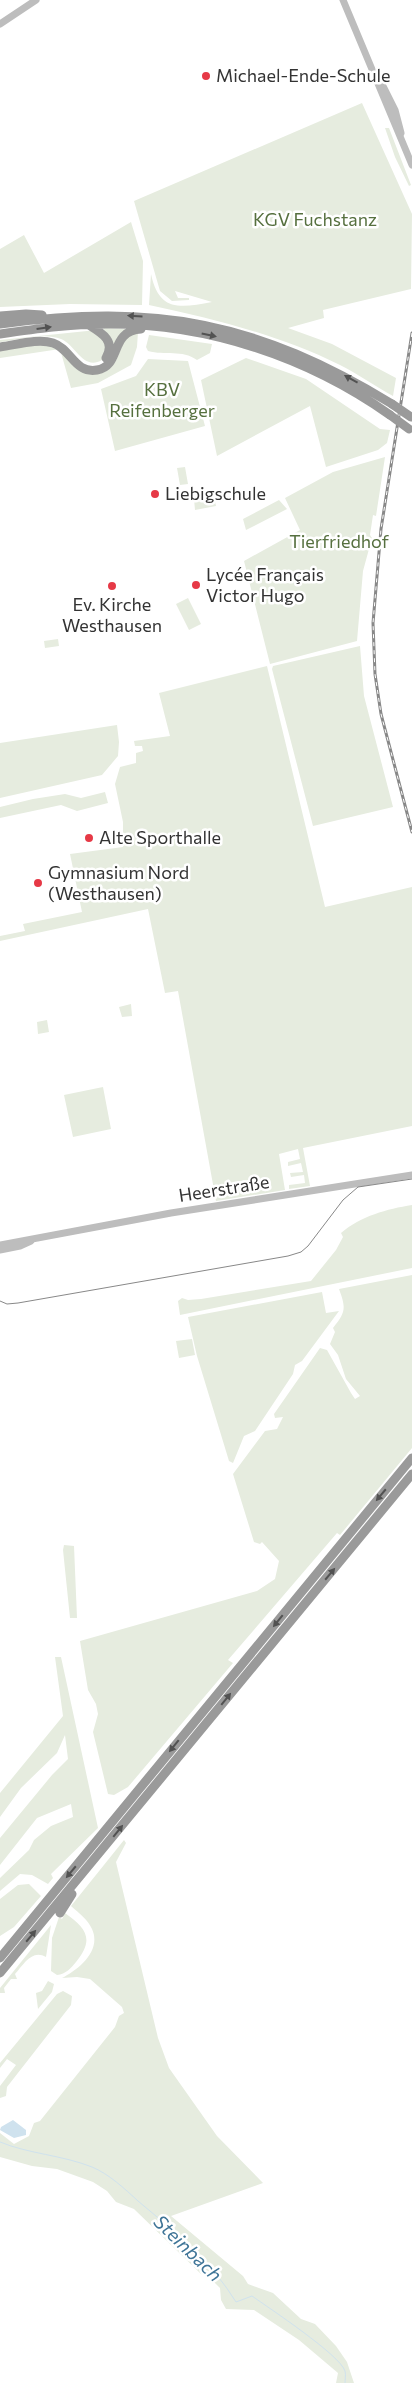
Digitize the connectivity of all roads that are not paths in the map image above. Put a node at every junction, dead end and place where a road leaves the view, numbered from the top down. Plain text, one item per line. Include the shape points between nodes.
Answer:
1 (36, 0) edge
2 (343, 0) edge
3 (3, 22) edge
4 (370, 65) junction
5 (375, 78) junction
6 (387, 85) junction
7 (401, 136) junction
8 (412, 166) edge
9 (0, 316) edge
10 (52, 317) junction
11 (0, 324) edge
12 (88, 324) junction
13 (164, 328) junction
14 (0, 334) edge
15 (0, 346) edge
16 (411, 417) edge
17 (410, 430) edge
18 (412, 1175) edge
19 (42, 1236) junction
20 (0, 1245) edge
21 (0, 1250) edge
22 (412, 1458) edge
23 (412, 1474) edge
24 (96, 1858) junction
25 (60, 1913) dead end
26 (0, 1958) edge
27 (0, 1974) edge

1 - 3 main road
2 - 4 main road
4 - 5 main road
4 - 6 main road
5 - 6 main road
5 - 7 main road
6 - 7 main road
7 - 8 main road
9 - 10 highway via 34,314
10 - 11 highway
16 -> 10 highway, bridge via 338,372 301,355 224,329 146,316
12 - 13 highway
14 -> 12 highway
12 - 15 highway via 106,336 110,344 107,357 96,365 83,363 67,346 56,340 41,339
13 - 15 highway via 125,334 110,362 96,370 79,366 62,347 51,342
13 -> 17 highway, bridge via 218,337 287,359 345,386
18 - 19 main road, Heerstraße
19 - 20 main road, Heerstraße
19 - 21 main road, Heerstraße via 20,1246
22 -> 26 highway
24 -> 23 highway
24 - 25 highway
27 -> 24 highway

